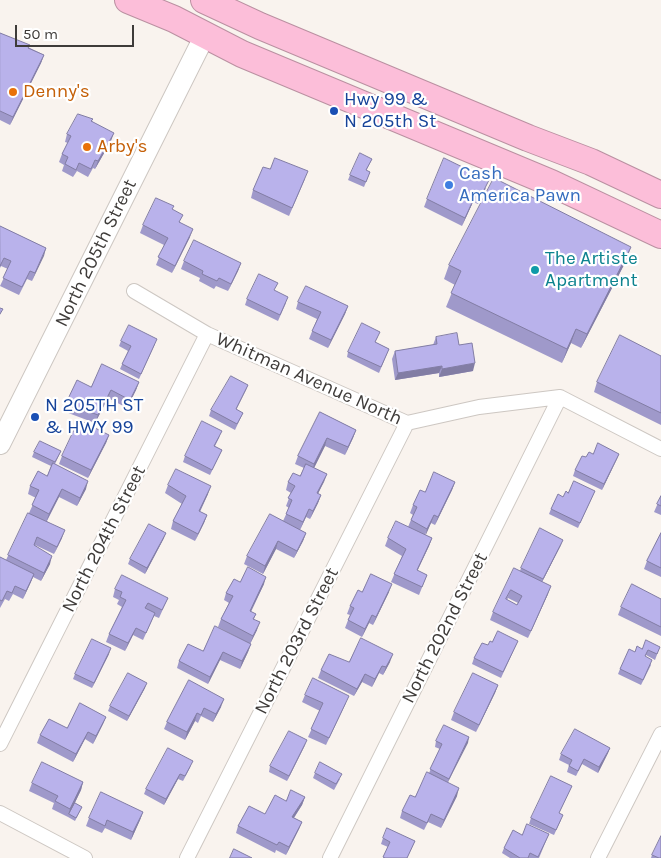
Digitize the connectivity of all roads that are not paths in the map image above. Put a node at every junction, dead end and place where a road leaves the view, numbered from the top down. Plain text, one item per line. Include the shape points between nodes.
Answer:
1 (128, 0) edge
2 (212, 4) edge
3 (205, 35) junction
4 (661, 195) edge
5 (661, 235) edge
6 (134, 291) dead end
7 (207, 334) junction
8 (560, 398) junction
9 (406, 423) junction
10 (0, 444) edge
11 (661, 449) edge
12 (661, 734) edge
13 (0, 744) edge
14 (0, 813) edge
15 (60, 853) edge
16 (85, 858) edge
17 (187, 858) edge
18 (330, 858) edge
19 (598, 858) edge

1 - 3 highway
2 - 4 highway via 591,162
3 - 5 highway via 242,54 551,183
3 - 10 street, North 205th Street
6 - 7 street, Whitman Avenue North
7 - 9 street, Whitman Avenue North
7 - 13 street, North 204th Street
8 - 9 street, Whitman Avenue North via 479,407
8 - 11 street
8 - 18 street, North 202nd Street
9 - 17 street, North 203rd Street
12 - 19 street
14 - 15 street
15 - 16 street

